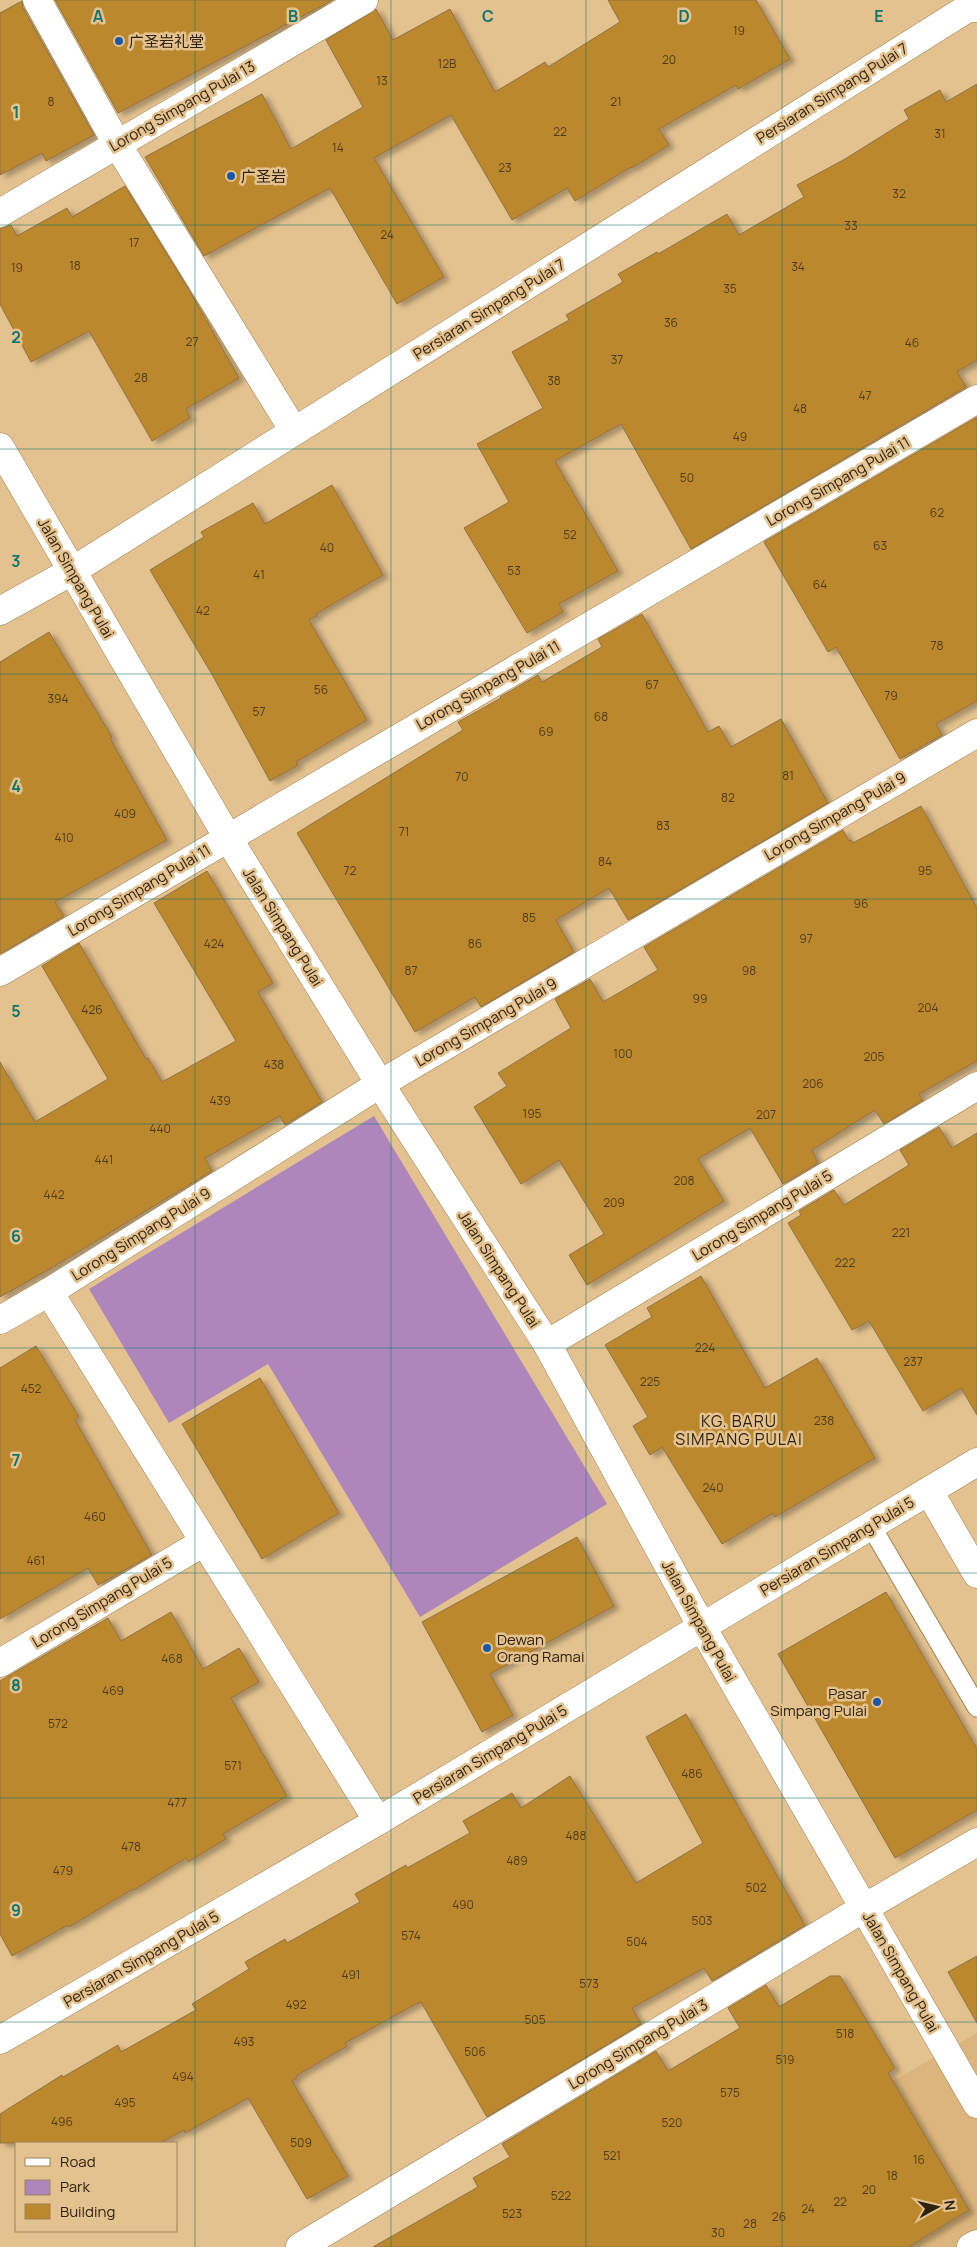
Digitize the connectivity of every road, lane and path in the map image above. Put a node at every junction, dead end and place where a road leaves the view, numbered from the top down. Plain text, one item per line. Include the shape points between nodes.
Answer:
1 (37, 0) edge
2 (364, 0) edge
3 (977, 8) edge
4 (117, 144) junction
5 (0, 213) edge
6 (977, 399) edge
7 (294, 431) junction
8 (0, 447) edge
9 (72, 571) junction
10 (0, 611) edge
11 (977, 733) edge
12 (228, 838) junction
13 (0, 972) edge
14 (380, 1084) junction
15 (977, 1086) edge
16 (49, 1292) junction
17 (0, 1320) edge
18 (546, 1344) junction
19 (977, 1462) edge
20 (929, 1491) junction
21 (871, 1526) junction
22 (204, 1542) junction
23 (977, 1574) edge
24 (702, 1627) junction
25 (0, 1663) edge
26 (977, 1707) edge
27 (378, 1821) junction
28 (977, 1842) edge
29 (864, 1908) junction
30 (0, 2040) edge
31 (977, 2104) edge
32 (977, 2244) edge
33 (300, 2247) edge
34 (971, 2247) edge

1 - 4 street
2 - 4 street, Lorong Simpang Pulai 13
3 - 7 street, Persiaran Simpang Pulai 7 via 968,8
4 - 5 street, Lorong Simpang Pulai 13
4 - 7 street
6 - 12 street, Lorong Simpang Pulai 11
7 - 9 street, Persiaran Simpang Pulai 7
8 - 9 street, Jalan Simpang Pulai
9 - 10 street, Persiaran Simpang Pulai 7
9 - 12 street, Jalan Simpang Pulai
11 - 14 street, Lorong Simpang Pulai 9
12 - 13 street, Lorong Simpang Pulai 11
12 - 14 street, Jalan Simpang Pulai
14 - 16 street, Lorong Simpang Pulai 9
14 - 18 street, Jalan Simpang Pulai
15 - 18 street, Lorong Simpang Pulai 5
16 - 17 street, Lorong Simpang Pulai 9
16 - 22 street
18 - 24 street, Jalan Simpang Pulai
19 - 20 street, Persiaran Simpang Pulai 5
20 - 21 street, Persiaran Simpang Pulai 5
20 - 23 street
21 - 24 street, Persiaran Simpang Pulai 5
21 - 26 lane
22 - 25 street, Lorong Simpang Pulai 5
22 - 27 street
24 - 27 street, Persiaran Simpang Pulai 5
24 - 29 street, Jalan Simpang Pulai
27 - 30 street, Persiaran Simpang Pulai 5
28 - 29 street, Lorong Simpang Pulai 3
29 - 31 street, Jalan Simpang Pulai
29 - 33 street, Lorong Simpang Pulai 3
32 - 34 street

